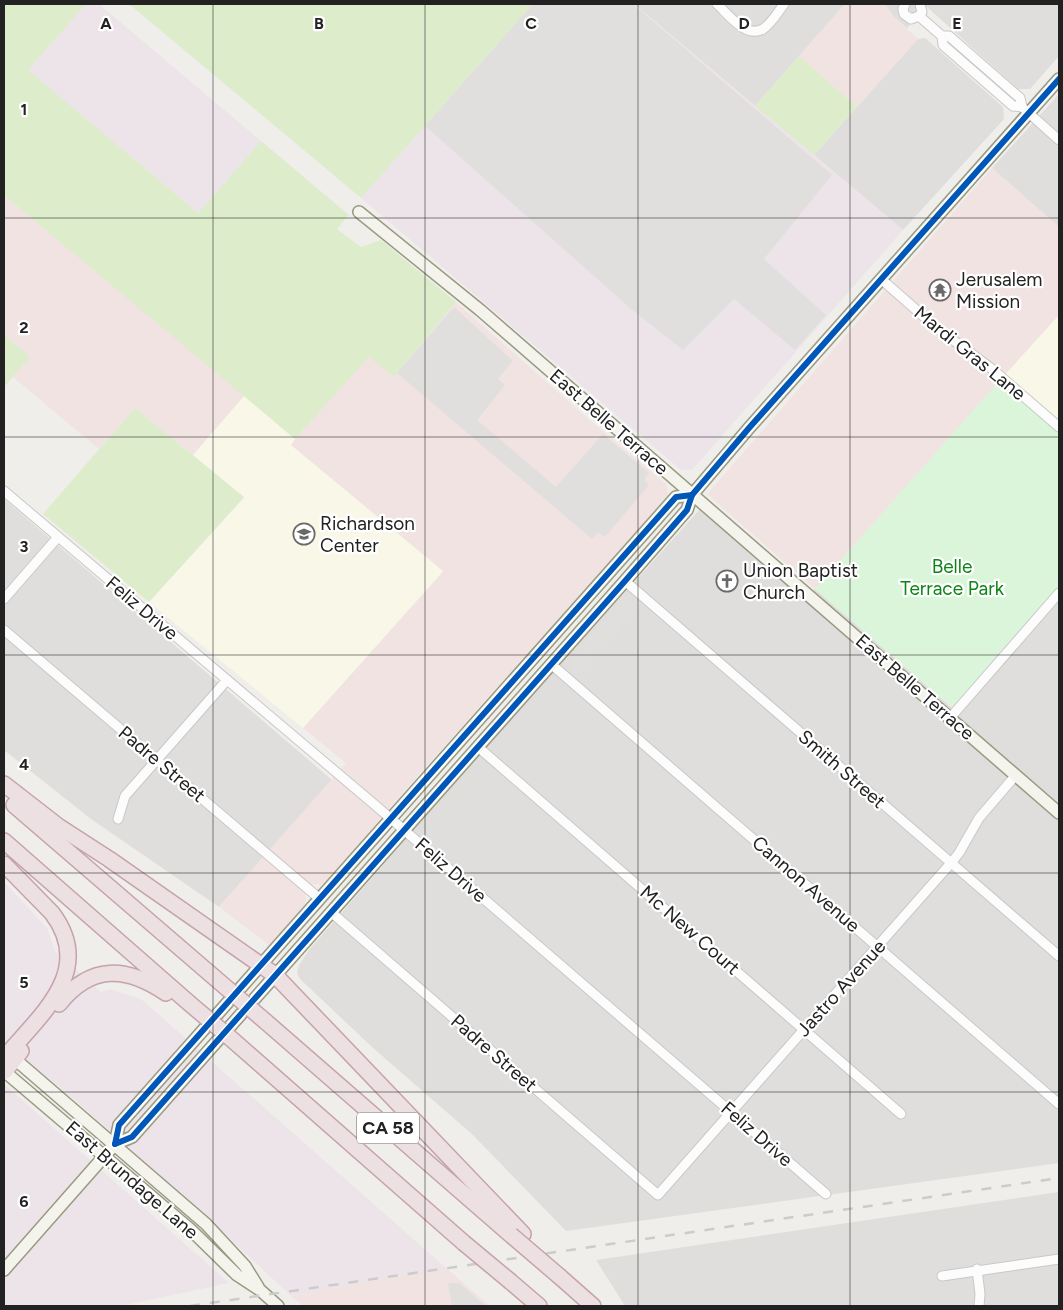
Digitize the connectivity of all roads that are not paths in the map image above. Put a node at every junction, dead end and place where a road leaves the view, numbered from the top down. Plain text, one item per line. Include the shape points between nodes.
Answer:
1 (717, 4) edge
2 (784, 4) edge
3 (905, 4) edge
4 (920, 4) edge
5 (919, 16) junction
6 (1059, 79) edge
7 (1025, 110) junction
8 (1059, 140) edge
9 (360, 212) dead end
10 (881, 279) junction
11 (1059, 427) edge
12 (4, 491) edge
13 (692, 495) junction
14 (58, 537) junction
15 (625, 582) junction
16 (1059, 593) edge
17 (4, 599) edge
18 (562, 628) junction
19 (4, 630) edge
20 (551, 664) junction
21 (227, 680) junction
22 (524, 695) junction
23 (950, 718) junction
24 (478, 747) junction
25 (157, 760) junction
26 (1016, 775) junction
27 (4, 784) edge
28 (4, 796) edge
29 (1059, 813) edge
30 (118, 819) dead end
31 (392, 819) junction
32 (404, 830) junction
33 (4, 841) edge
34 (4, 864) edge
35 (952, 864) junction
36 (320, 899) junction
37 (330, 912) junction
38 (878, 946) junction
39 (1059, 956) edge
40 (263, 965) junction
41 (275, 975) junction
42 (188, 1005) junction
43 (805, 1029) junction
44 (6, 1060) edge
45 (1057, 1098) edge
46 (731, 1112) junction
47 (901, 1114) dead end
48 (115, 1144) junction
49 (105, 1156) junction
50 (826, 1194) dead end
51 (658, 1195) joint
52 (517, 1235) junction
53 (1059, 1258) edge
54 (977, 1269) junction
55 (4, 1270) edge
56 (942, 1276) dead end
57 (260, 1290) junction
58 (278, 1306) edge
59 (539, 1306) edge
60 (594, 1306) edge
61 (979, 1306) edge

1 - 2 street via 744,28 757,32
3 - 5 street via 903,12 906,16 911,19
4 - 5 street via 922,12
5 - 7 street via 942,36 949,36 1020,98
6 - 7 street
7 - 8 street
7 - 10 street
9 - 13 street, East Belle Terrace via 480,310
10 - 11 street, Mardi Gras Lane
10 - 13 street
12 - 14 street, Feliz Drive
13 - 15 street via 687,510
13 - 18 street via 676,497
13 - 23 street, East Belle Terrace
14 - 17 street
14 - 21 street, Feliz Drive
15 - 20 street
15 - 35 street, Smith Street
16 - 23 street
18 - 22 street via 560,641
18 - 31 street
19 - 25 street, Padre Street
20 - 22 street
20 - 38 street, Cannon Avenue
21 - 25 street
21 - 31 street, Feliz Drive
22 - 24 street
23 - 26 street, East Belle Terrace
24 - 32 street
24 - 43 street, Mc New Court
25 - 30 street via 125,796
25 - 36 street, Padre Street
26 - 29 street, East Belle Terrace
26 - 35 street, Jastro Avenue via 979,818
27 - 40 highway via 58,826
28 - 52 highway, CA 58, bridge
31 - 32 street, Feliz Drive
31 - 36 street
32 - 37 street
32 - 46 street, Feliz Drive
33 - 42 highway
34 - 44 highway via 58,921 67,941 68,953 66,975 56,996
35 - 38 street, Jastro Avenue
35 - 39 street, Smith Street
36 - 40 street
37 - 41 street
37 - 51 street, Padre Street
38 - 43 street, Jastro Avenue
38 - 45 street, Cannon Avenue
40 - 41 highway
40 - 48 street via 119,1125
41 - 48 street via 132,1137
41 - 52 highway
42 - 44 highway via 140,977 117,973 94,977 65,996
42 - 59 highway, CA 58, bridge via 228,1036
43 - 46 street, Jastro Avenue
43 - 47 street, Mc New Court
44 - 48 street, East Brundage Lane
44 - 49 street, East Brundage Lane
46 - 50 street, Feliz Drive
46 - 51 street, Jastro Avenue
48 - 49 street
48 - 57 street, East Brundage Lane via 206,1224 245,1266
49 - 55 street
49 - 57 street, East Brundage Lane via 191,1230 237,1275
52 - 60 highway, bridge
53 - 54 street
54 - 56 street
54 - 61 street
57 - 58 street, East Brundage Lane

